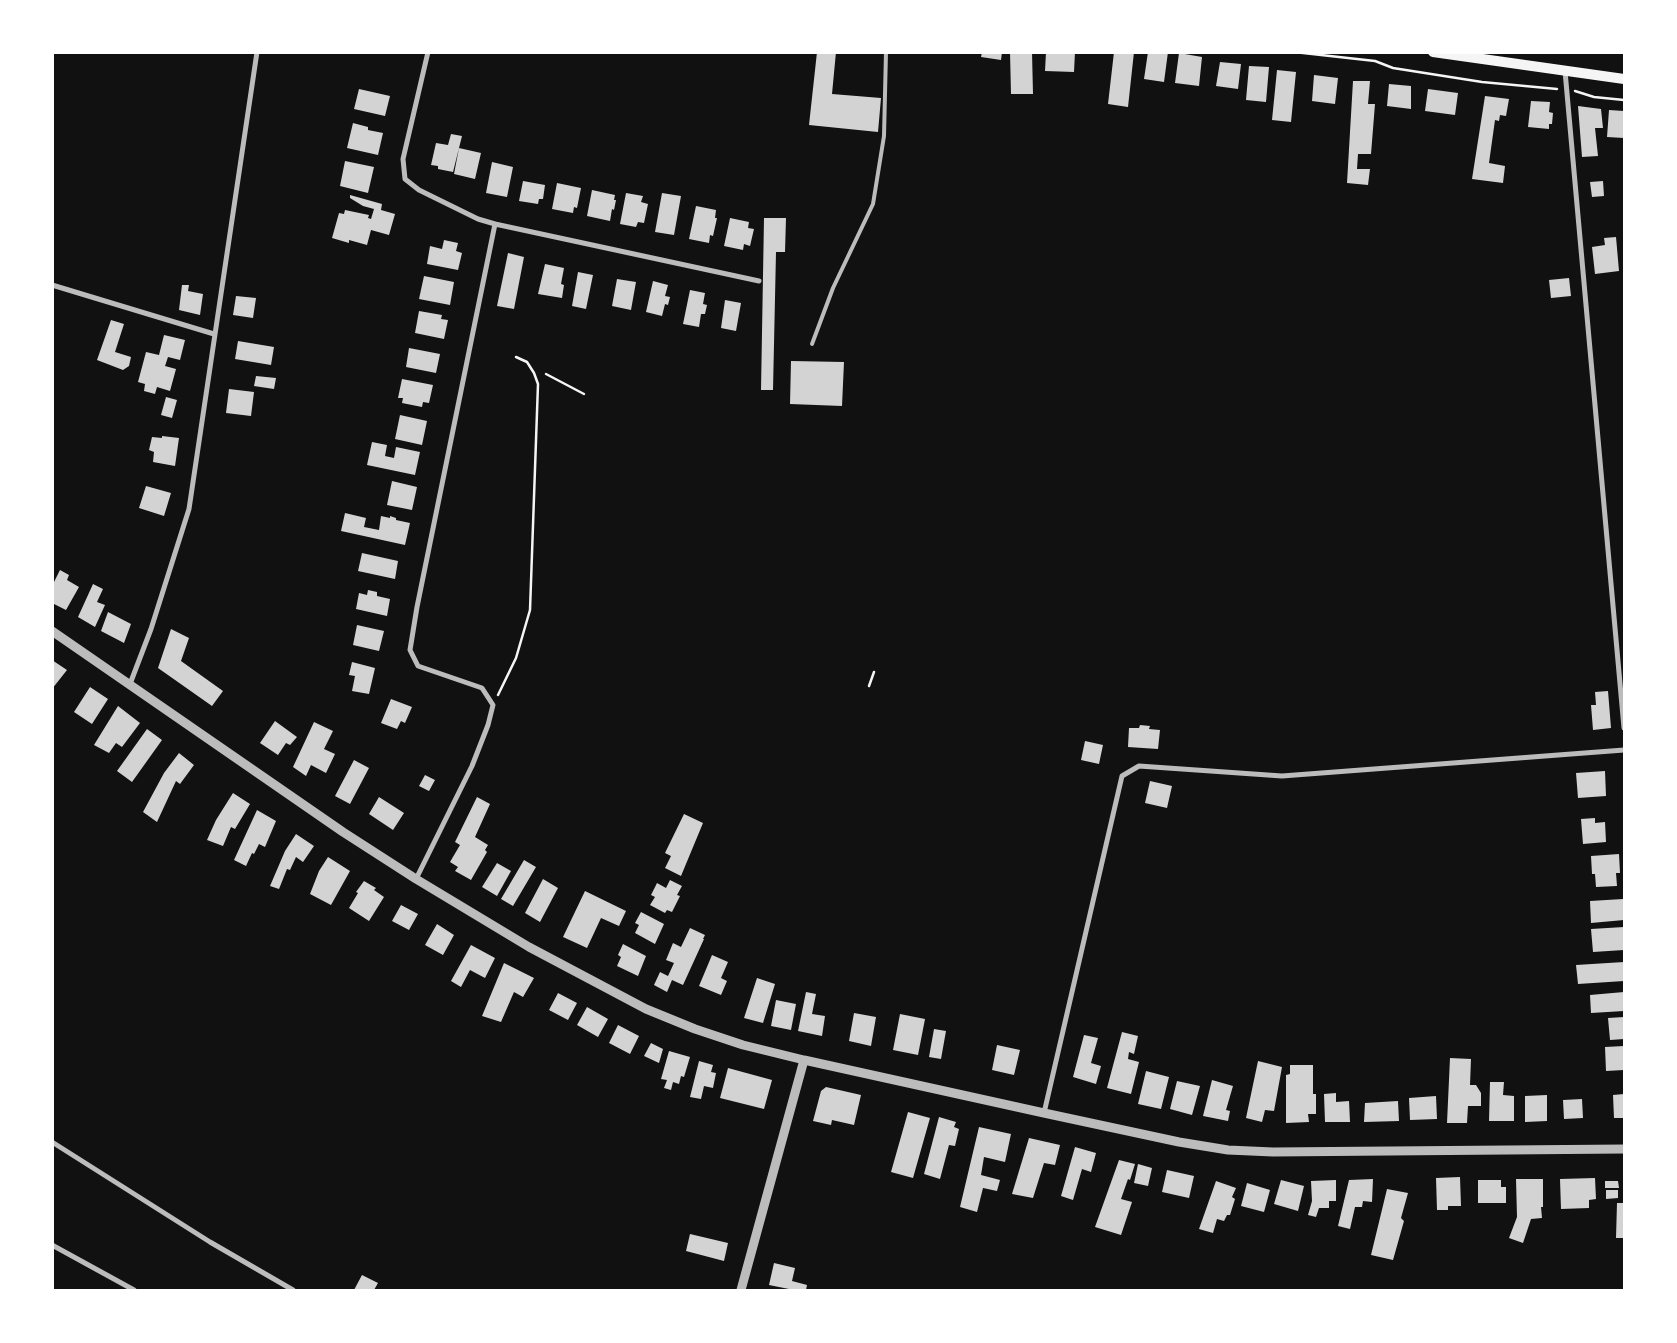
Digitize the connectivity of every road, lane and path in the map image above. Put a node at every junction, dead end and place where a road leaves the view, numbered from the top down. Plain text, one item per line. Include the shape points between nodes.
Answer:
1 (257, 52) edge
2 (428, 52) edge
3 (886, 52) edge
4 (1294, 52) edge
5 (1433, 52) edge
6 (1565, 71) junction
7 (1624, 79) edge
8 (1565, 90) junction
9 (1624, 100) edge
10 (496, 224) junction
11 (759, 281) dead end
12 (52, 285) edge
13 (214, 334) junction
14 (812, 344) dead end
15 (516, 357) dead end
16 (546, 374) dead end
17 (584, 394) dead end
18 (52, 631) edge
19 (874, 672) dead end
20 (130, 684) junction
21 (869, 686) dead end
22 (493, 705) junction
23 (1624, 728) edge
24 (1624, 750) edge
25 (416, 879) junction
26 (804, 1060) junction
27 (1044, 1113) junction
28 (52, 1142) edge
29 (1624, 1149) edge
30 (52, 1245) edge
31 (134, 1290) edge
32 (293, 1290) edge
33 (741, 1290) edge

1 - 13 street
2 - 10 street via 402,159 406,179 419,190 478,219
3 - 14 lane via 884,136 873,204 833,288
4 - 8 path via 1375,61 1393,68 1482,82
5 - 6 main road
6 - 7 main road
6 - 8 street
8 - 9 path
8 - 23 street
10 - 11 street
10 - 22 street via 410,650 418,666 482,688
12 - 13 street
13 - 20 street via 188,509 151,629
15 - 22 path via 527,362 538,384 530,610 516,658
16 - 17 path
18 - 20 street
19 - 21 path
20 - 25 street
22 - 25 street via 472,766
24 - 27 street via 1282,776 1139,766 1122,776
25 - 26 street via 529,946 646,1009 694,1029
26 - 27 street
26 - 33 street
27 - 29 street via 1228,1150
28 - 32 street via 210,1242
30 - 31 street

